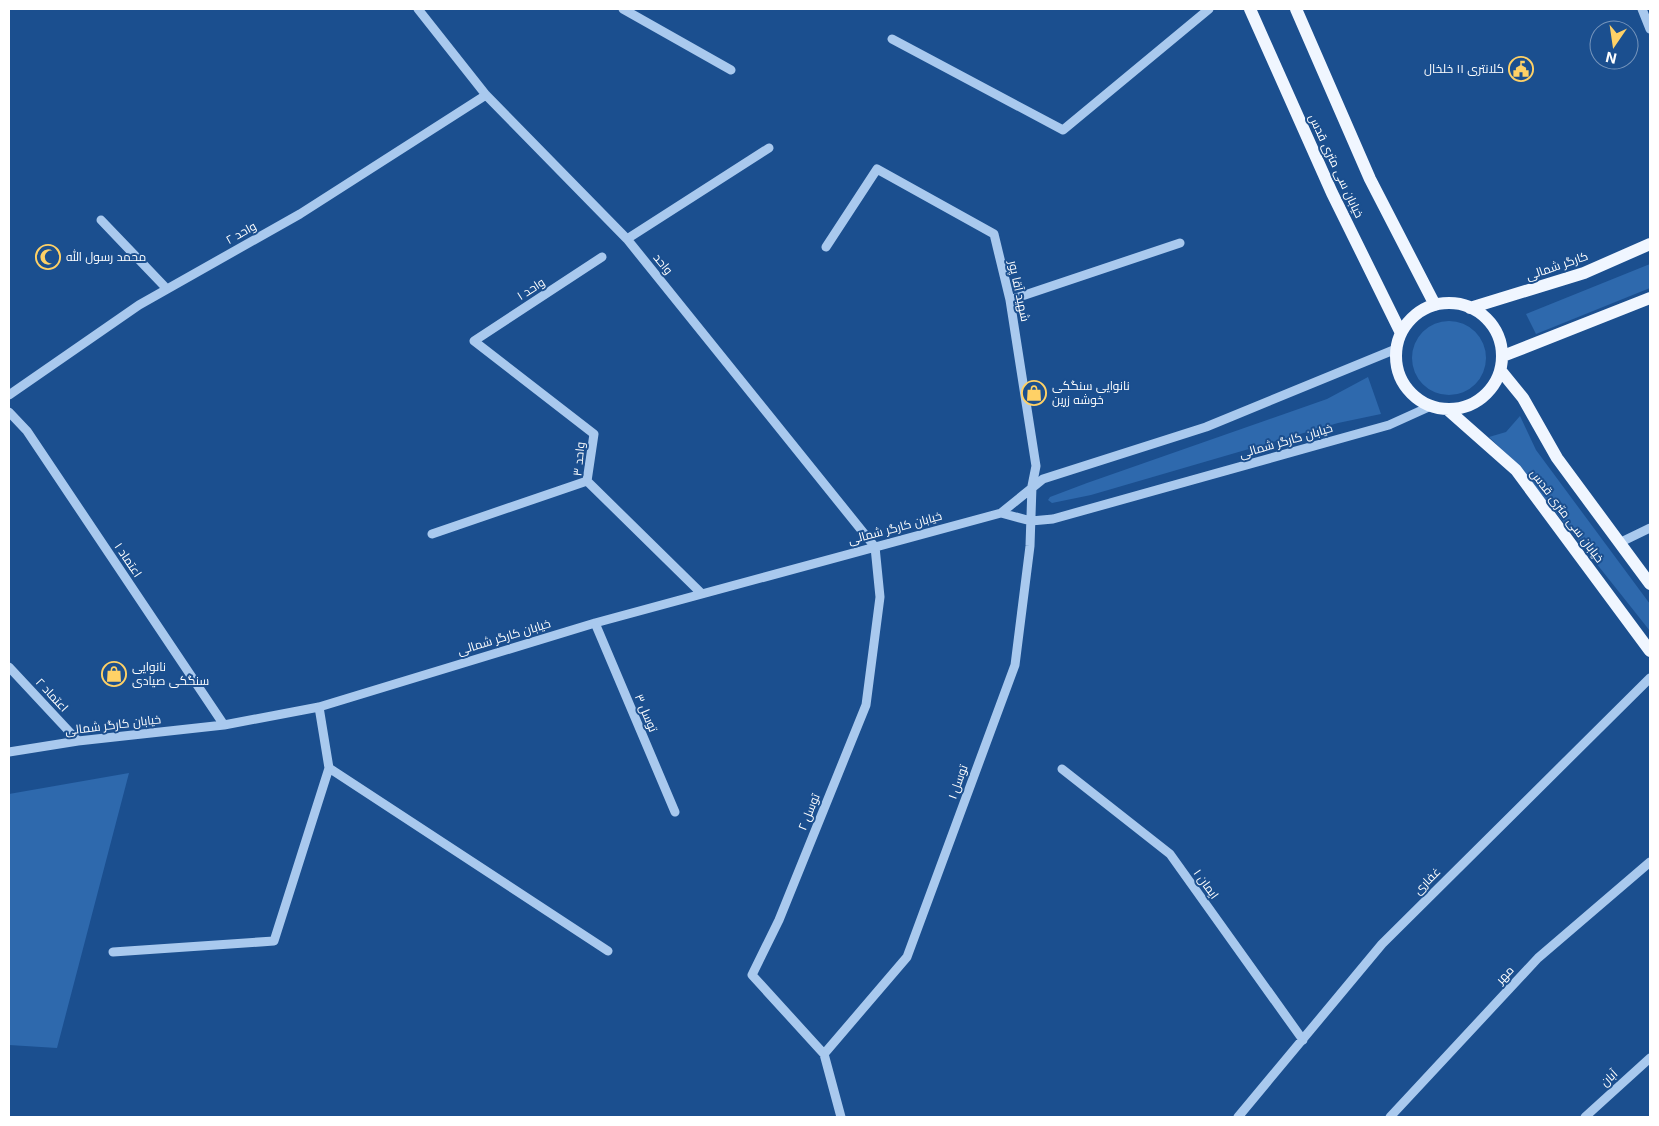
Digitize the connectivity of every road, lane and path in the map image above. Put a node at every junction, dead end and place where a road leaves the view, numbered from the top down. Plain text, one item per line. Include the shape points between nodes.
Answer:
1 (418, 9) edge
2 (623, 9) edge
3 (1209, 9) edge
4 (1250, 9) edge
5 (1296, 9) edge
6 (1642, 9) edge
7 (1650, 29) edge
8 (892, 39) dead end
9 (731, 70) dead end
10 (486, 95) junction
11 (769, 148) dead end
12 (101, 220) dead end
13 (627, 239) junction
14 (1180, 243) dead end
15 (1650, 244) edge
16 (826, 247) dead end
17 (602, 257) dead end
18 (167, 290) junction
19 (1650, 298) edge
20 (1010, 300) junction
21 (1435, 305) junction
22 (1470, 308) junction
23 (1401, 333) junction
24 (474, 341) joint
25 (1396, 349) junction
26 (1503, 356) junction
27 (1501, 371) junction
28 (9, 395) edge
29 (1431, 406) junction
30 (1448, 409) junction
31 (9, 412) edge
32 (587, 481) junction
33 (1032, 486) junction
34 (1001, 513) junction
35 (1031, 521) junction
36 (1650, 528) edge
37 (432, 534) dead end
38 (1619, 543) junction
39 (875, 547) junction
40 (1650, 584) edge
41 (700, 593) junction
42 (595, 623) junction
43 (1650, 651) edge
44 (9, 667) edge
45 (1650, 678) edge
46 (319, 707) junction
47 (224, 725) junction
48 (78, 741) junction
49 (9, 752) edge
50 (329, 768) junction
51 (1062, 769) dead end
52 (675, 812) dead end
53 (1650, 862) edge
54 (608, 951) dead end
55 (113, 952) dead end
56 (1303, 1040) junction
57 (824, 1054) junction
58 (1650, 1058) edge
59 (841, 1117) edge
60 (1238, 1117) edge
61 (1390, 1117) edge
62 (1585, 1117) edge

1 - 10 street, واحد
2 - 9 street
3 - 8 street via 1063,130
4 - 23 main road, خیابان سی متری قدس via 1332,193
5 - 21 main road, خیابان سی متری قدس via 1370,179
6 - 7 street
10 - 13 street, واحد
10 - 18 street, واحد ۲ via 300,214
11 - 13 street
12 - 18 street
13 - 39 street, واحد
14 - 20 street
15 - 22 main road, کارگر شمالی via 1584,273
16 - 20 street, شهید آقا پور via 877,169 994,234
17 - 24 street, واحد ۱
18 - 28 street, واحد ۲ via 139,305
19 - 26 main road
20 - 33 street, شهید آقا پور via 1036,466
21 - 22 main road via 1459,304
21 - 23 main road via 1421,311
22 - 26 main road via 1494,327
23 - 25 main road
24 - 32 street, واحد ۳ via 594,434
25 - 29 main road via 1396,365 1402,380 1411,393
25 - 33 street, خیابان کارگر شمالی via 1206,427 1043,479
26 - 27 main road
27 - 30 main road via 1484,398 1470,406
27 - 38 main road, خیابان سی متری قدس via 1524,398 1557,458
29 - 30 main road
29 - 35 street, خیابان کارگر شمالی via 1389,425 1053,519
30 - 43 main road, خیابان سی متری قدس via 1516,470
31 - 47 street, اعتماد ۱ via 27,431
32 - 37 street
32 - 41 street, واحد ۳
33 - 34 street, خیابان کارگر شمالی
33 - 35 street, توسل ۱
34 - 35 street, خیابان کارگر شمالی
34 - 39 street, خیابان کارگر شمالی
35 - 57 street, توسل ۱ via 1015,665 907,957
36 - 38 street
38 - 40 main road, خیابان سی متری قدس
39 - 41 street, خیابان کارگر شمالی
39 - 57 street, توسل ۲ via 880,597 866,705 779,920 752,975
41 - 42 street, خیابان کارگر شمالی
42 - 46 street, خیابان کارگر شمالی
42 - 52 street, توسل ۳
44 - 48 street, اعتماد ۲
45 - 56 street, غفاری via 1382,944
46 - 47 street, خیابان کارگر شمالی
46 - 50 street
47 - 48 street, خیابان کارگر شمالی
48 - 49 street, خیابان کارگر شمالی
50 - 54 street
50 - 55 street via 274,941
51 - 56 street, ایمان ۱ via 1170,854
53 - 61 street, مهر via 1538,958
56 - 60 street, غفاری
57 - 59 street
58 - 62 street, آبان

